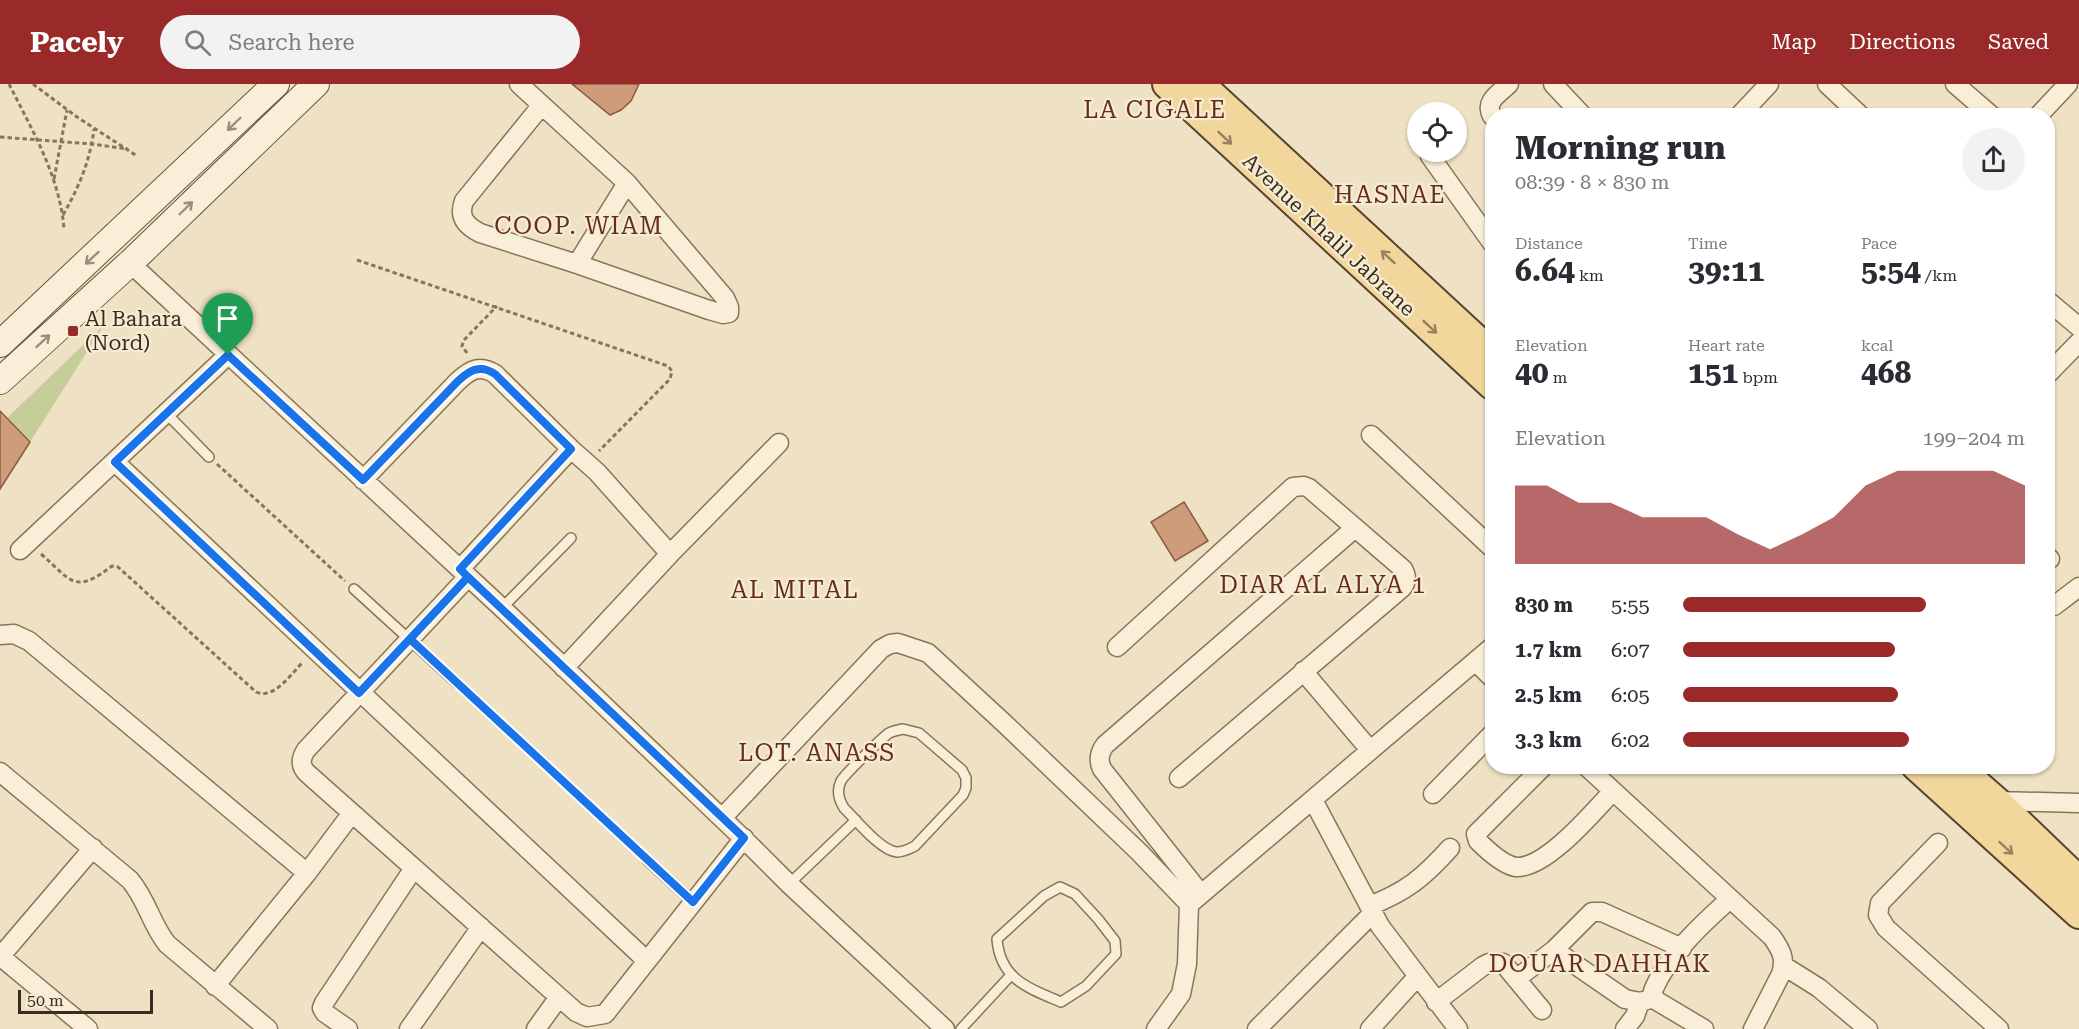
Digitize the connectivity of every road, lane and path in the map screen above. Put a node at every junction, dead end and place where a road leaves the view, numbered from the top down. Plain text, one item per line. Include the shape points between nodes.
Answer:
1 (9, 84) edge
2 (33, 84) edge
3 (276, 84) edge
4 (316, 84) edge
5 (519, 84) edge
6 (1167, 84) edge
7 (1200, 84) edge
8 (1509, 84) edge
9 (1553, 84) edge
10 (1827, 84) edge
11 (1954, 84) edge
12 (2068, 84) edge
13 (1764, 86) edge
14 (541, 106) junction
15 (1490, 108) edge
16 (1576, 108) edge
17 (1748, 108) edge
18 (1852, 108) edge
19 (1982, 108) edge
20 (2046, 108) edge
21 (67, 110) junction
22 (94, 129) junction
23 (0, 137) edge
24 (37, 141) junction
25 (61, 141) junction
26 (92, 144) junction
27 (128, 149) junction
28 (137, 156) dead end
29 (1434, 162) edge
30 (54, 180) junction
31 (627, 183) junction
32 (63, 215) junction
33 (64, 229) dead end
34 (1485, 233) edge
35 (357, 260) dead end
36 (130, 262) junction
37 (578, 264) junction
38 (497, 306) junction
39 (2055, 307) edge
40 (2079, 327) edge
41 (2079, 342) edge
42 (0, 344) edge
43 (1485, 348) edge
44 (228, 355) junction
45 (2055, 367) edge
46 (480, 368) junction
47 (1485, 379) edge
48 (0, 381) edge
49 (166, 413) junction
50 (1371, 435) dead end
51 (779, 443) dead end
52 (571, 449) junction
53 (599, 451) dead end
54 (209, 457) joint
55 (115, 462) junction
56 (363, 480) junction
57 (1355, 528) junction
58 (571, 538) dead end
59 (1485, 541) edge
60 (25, 546) joint
61 (670, 554) junction
62 (464, 573) junction
63 (2079, 587) edge
64 (354, 589) joint
65 (2055, 605) edge
66 (502, 608) junction
67 (0, 635) edge
68 (410, 639) junction
69 (1117, 647) dead end
70 (315, 651) junction
71 (1485, 654) edge
72 (1476, 662) junction
73 (564, 668) junction
74 (1304, 671) junction
75 (1485, 671) edge
76 (457, 683) joint
77 (359, 693) junction
78 (1485, 741) edge
79 (1370, 750) junction
80 (0, 772) edge
81 (1536, 774) edge
82 (1595, 774) edge
83 (1928, 774) edge
84 (1961, 774) edge
85 (1179, 778) dead end
86 (1613, 791) junction
87 (1433, 794) dead end
88 (1313, 800) junction
89 (2079, 803) edge
90 (1986, 811) junction
91 (352, 813) junction
92 (722, 818) junction
93 (856, 820) junction
94 (744, 838) junction
95 (1938, 843) dead end
96 (1450, 848) dead end
97 (93, 849) junction
98 (647, 860) joint
99 (414, 868) junction
100 (307, 873) junction
101 (2079, 881) edge
102 (789, 884) junction
103 (1195, 899) junction
104 (1730, 899) junction
105 (693, 902) junction
106 (1371, 910) junction
107 (2079, 914) edge
108 (480, 927) junction
109 (1682, 948) junction
110 (1554, 950) junction
111 (0, 957) edge
112 (647, 961) junction
113 (1784, 966) junction
114 (1011, 975) junction
115 (1416, 977) junction
116 (1516, 979) junction
117 (215, 986) junction
118 (559, 997) junction
119 (1647, 1000) junction
120 (1436, 1002) junction
121 (1542, 1010) dead end
122 (1449, 1025) edge
123 (88, 1029) edge
124 (268, 1029) edge
125 (348, 1029) edge
126 (409, 1029) edge
127 (536, 1029) edge
128 (945, 1029) edge
129 (961, 1029) edge
130 (1156, 1029) edge
131 (1257, 1029) edge
132 (1370, 1029) edge
133 (1625, 1029) edge
134 (1704, 1029) edge
135 (1753, 1029) edge
136 (1868, 1029) edge
137 (1999, 1029) edge

1 - 24 path
2 - 21 path
3 -> 42 main road
36 -> 4 main road
5 - 14 street
6 -> 47 main road, Avenue Khalil Jabrane
43 -> 7 main road, Avenue Khalil Jabrane
8 - 15 street via 1491,100
9 - 16 street
10 - 18 street
11 - 19 street
12 - 20 street
13 - 17 street
14 - 31 street
14 - 37 street via 464,201 462,215 480,233
21 - 22 path
21 - 25 path
22 - 26 path
22 - 27 path
23 - 24 path
24 - 25 path
24 - 30 path
25 - 26 path
25 - 30 path
26 - 27 path
26 - 32 path via 84,175
27 - 28 path
29 - 34 street
30 - 32 path
31 - 37 street
31 - 37 street via 710,279 730,312 709,310
32 - 33 path
35 - 38 path
36 - 44 street
48 -> 36 main road
38 - 46 path via 462,345
38 - 53 path via 671,368 670,379
39 - 40 street
41 - 45 street
44 - 49 street
44 - 56 street
46 - 52 street via 495,374
46 - 56 street via 472,369 458,381
49 - 54 lane
49 - 55 street
50 - 59 street
51 - 61 street
52 - 61 street via 597,472
52 - 62 street
54 - 64 path
55 - 60 street
55 - 70 street
56 - 62 street
57 - 69 street via 1309,488 1293,487
57 - 74 street via 1403,569 1405,584
57 - 103 street via 1101,751 1102,769
58 - 66 lane
60 - 70 path via 78,583 92,581 112,566 118,567 261,694 272,692
61 - 73 street
62 - 66 street
62 - 68 street
63 - 65 street
64 - 68 lane
66 - 73 street
67 - 100 street via 14,634 29,641
68 - 76 lane
68 - 77 street
70 - 77 street
71 - 72 street
72 - 75 street
72 - 79 street
73 - 92 street
74 - 79 street
74 - 85 street
76 - 98 path
77 - 91 street via 301,759 305,771
77 - 112 street
78 - 87 street
79 - 88 street
80 - 97 street
81 - 86 street via 1476,834 1478,841 1508,865 1520,867 1556,849
82 - 86 street
83 - 90 main road
84 - 90 main road
86 - 104 street
88 - 103 street
88 - 106 street
89 - 90 street
90 - 101 main road
90 -> 107 main road
91 - 99 street
91 - 100 street
92 - 94 street
92 - 103 street via 881,649 898,643 928,652 1139,852
93 - 93 lane via 885,848 906,851 963,795 966,778 962,770 919,733 903,729 891,732 841,780 839,801
93 - 102 lane
94 - 102 street
94 - 105 street
95 - 137 street via 1880,903 1878,915 1886,928
96 - 106 street via 1414,883
97 - 111 street
97 - 117 street via 138,889 155,928 167,944
98 - 105 lane
99 - 108 street
99 - 125 street via 324,1003 325,1013
100 - 117 street
102 - 128 street
103 - 130 street via 1181,994
104 - 109 street
104 - 113 street via 1773,937 1782,951
105 - 112 street
106 - 115 street
106 - 131 street
108 - 118 street
108 - 126 street
109 - 110 street via 1597,911 1588,914
109 - 119 street
110 - 116 street
110 - 119 street via 1619,995
111 - 123 street
112 - 118 street via 605,1014 582,1015
113 - 135 street
113 - 136 street via 1819,988
114 - 114 lane via 1060,1002 1086,986 1116,954 1115,941 1075,894 1060,887 1044,896 997,939 998,956
114 - 129 lane
115 - 120 street
115 - 132 street
116 - 120 street via 1503,963 1489,963
116 - 121 street
117 - 124 street
118 - 127 street
119 - 133 street
119 - 134 street
120 - 122 street

